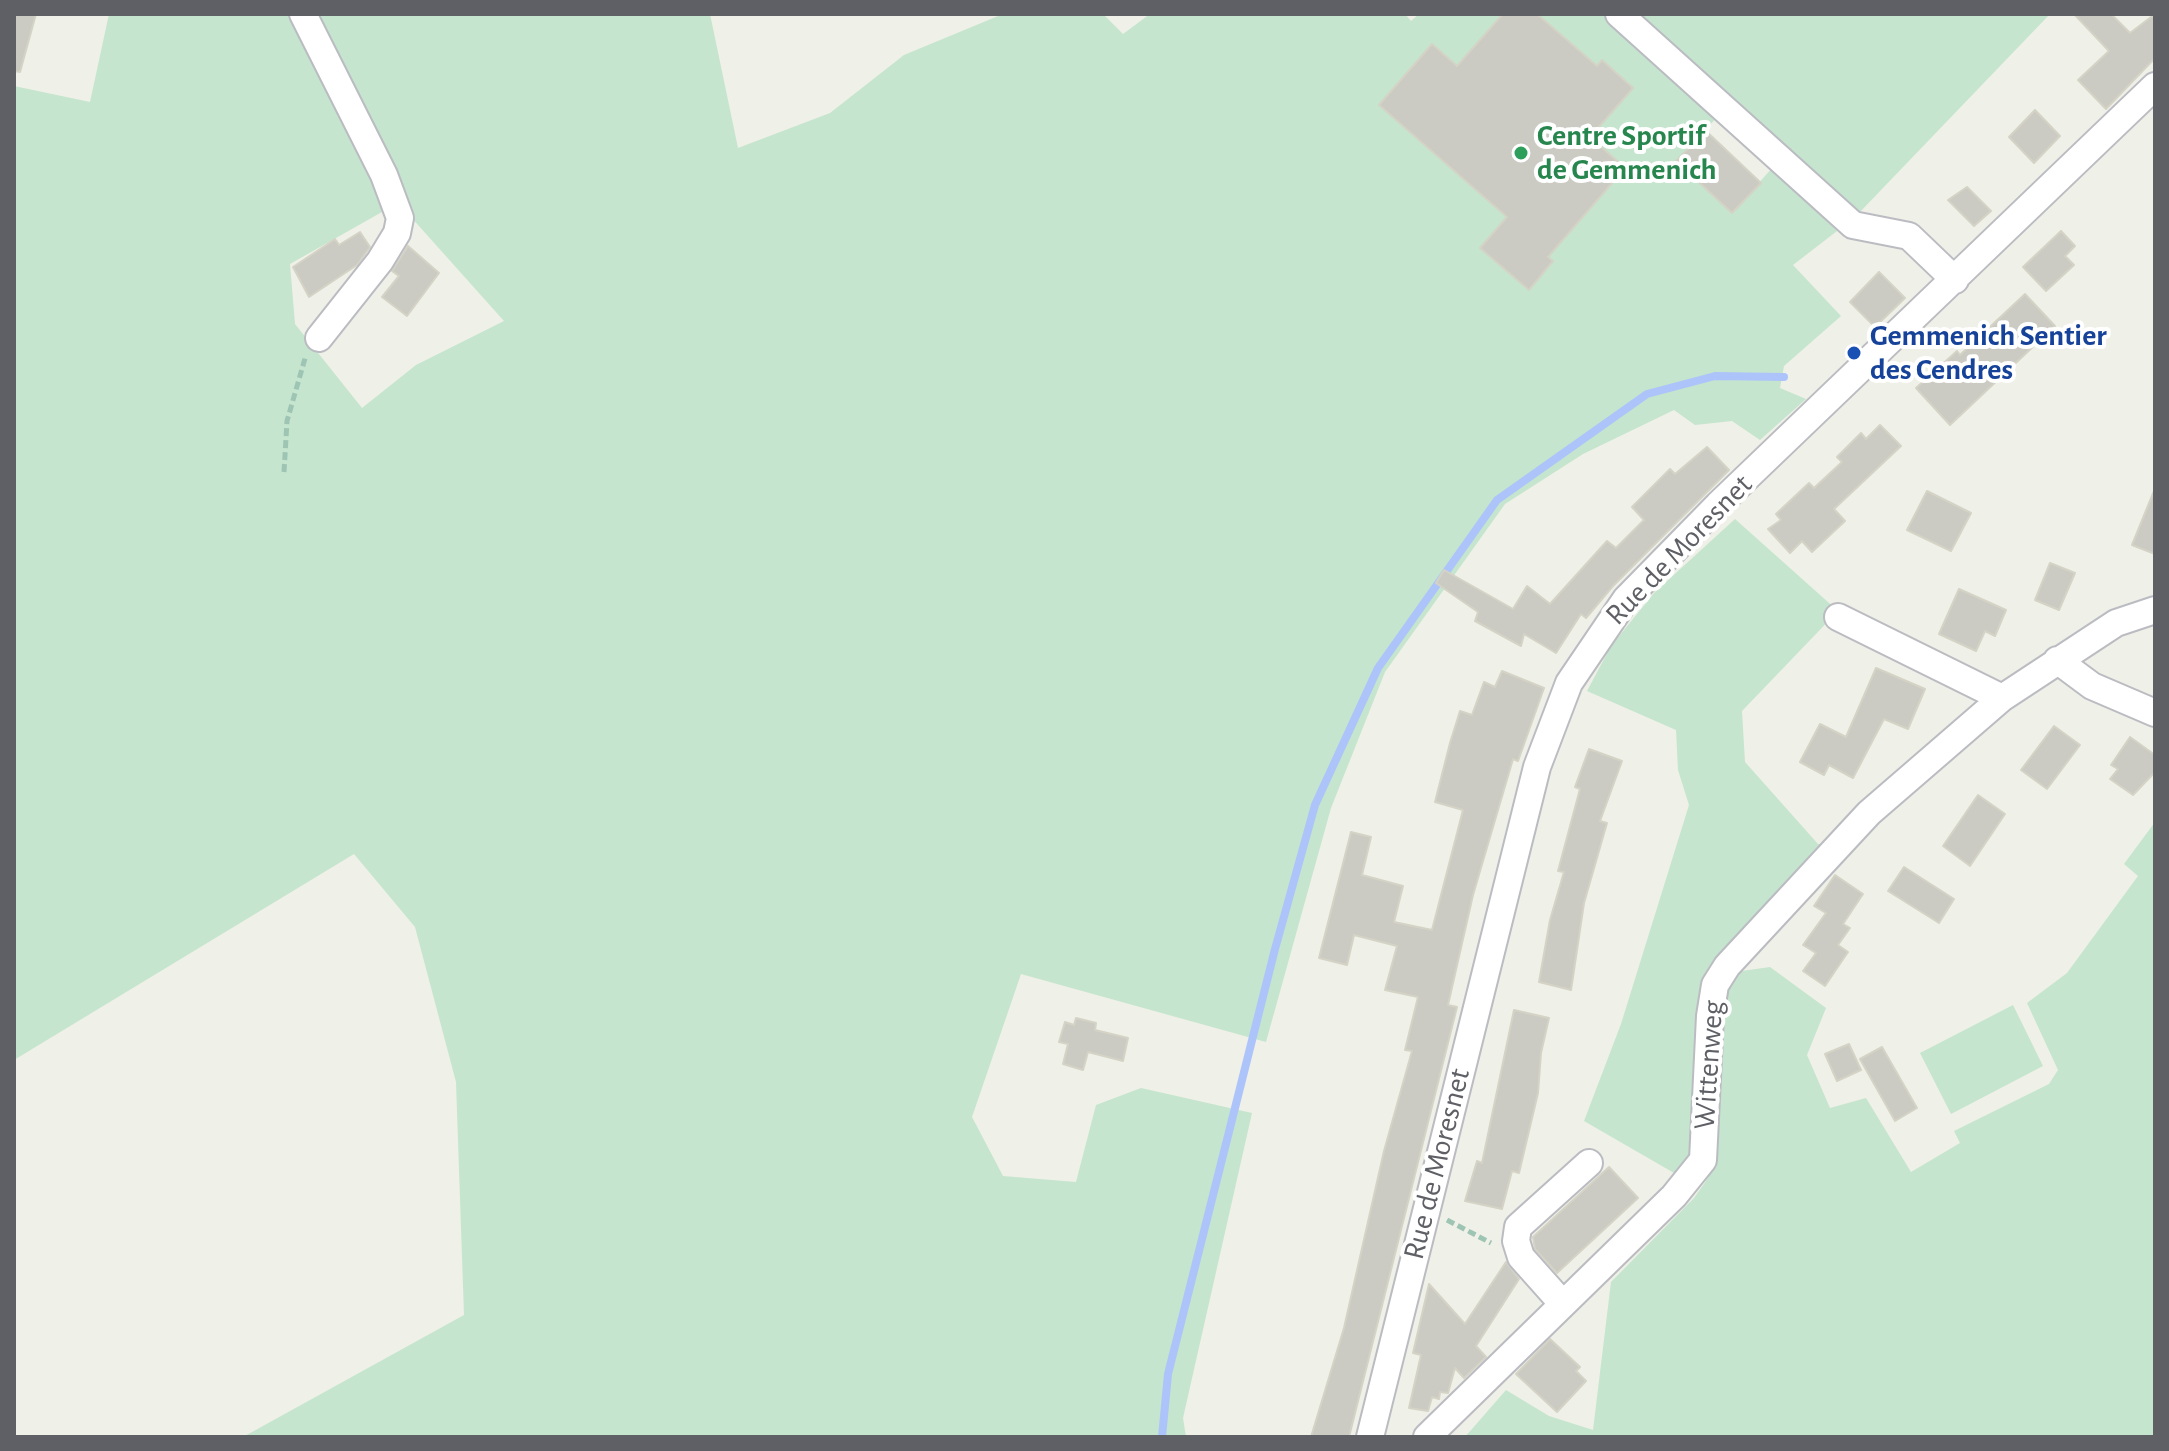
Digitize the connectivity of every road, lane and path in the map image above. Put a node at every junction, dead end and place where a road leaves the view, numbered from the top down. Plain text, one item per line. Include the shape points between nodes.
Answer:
1 (303, 14) edge
2 (1619, 14) edge
3 (2155, 86) edge
4 (1955, 280) junction
5 (319, 338) joint
6 (284, 472) dead end
7 (2155, 610) edge
8 (1838, 617) dead end
9 (2057, 660) junction
10 (2002, 698) junction
11 (2155, 713) edge
12 (1589, 1163) dead end
13 (1426, 1210) junction
14 (1521, 1257) junction
15 (1562, 1303) junction
16 (1370, 1437) edge
17 (1427, 1437) edge

1 - 5 street via 384,175 400,218 380,261
2 - 4 street via 1853,225 1909,236
3 - 4 street, Rue de Moresnet
4 - 13 street, Rue de Moresnet via 1626,599 1569,683 1537,767
5 - 6 path via 297,380 282,451
7 - 9 street, Wittenweg via 2116,623
8 - 10 street
9 - 10 street, Wittenweg
9 - 11 street via 2092,686
10 - 15 street, Wittenweg via 1869,813 1715,985 1703,1160
12 - 14 street via 1518,1227
13 - 14 path
13 - 16 street, Rue de Moresnet
14 - 15 street
15 - 17 street, Wittenweg

